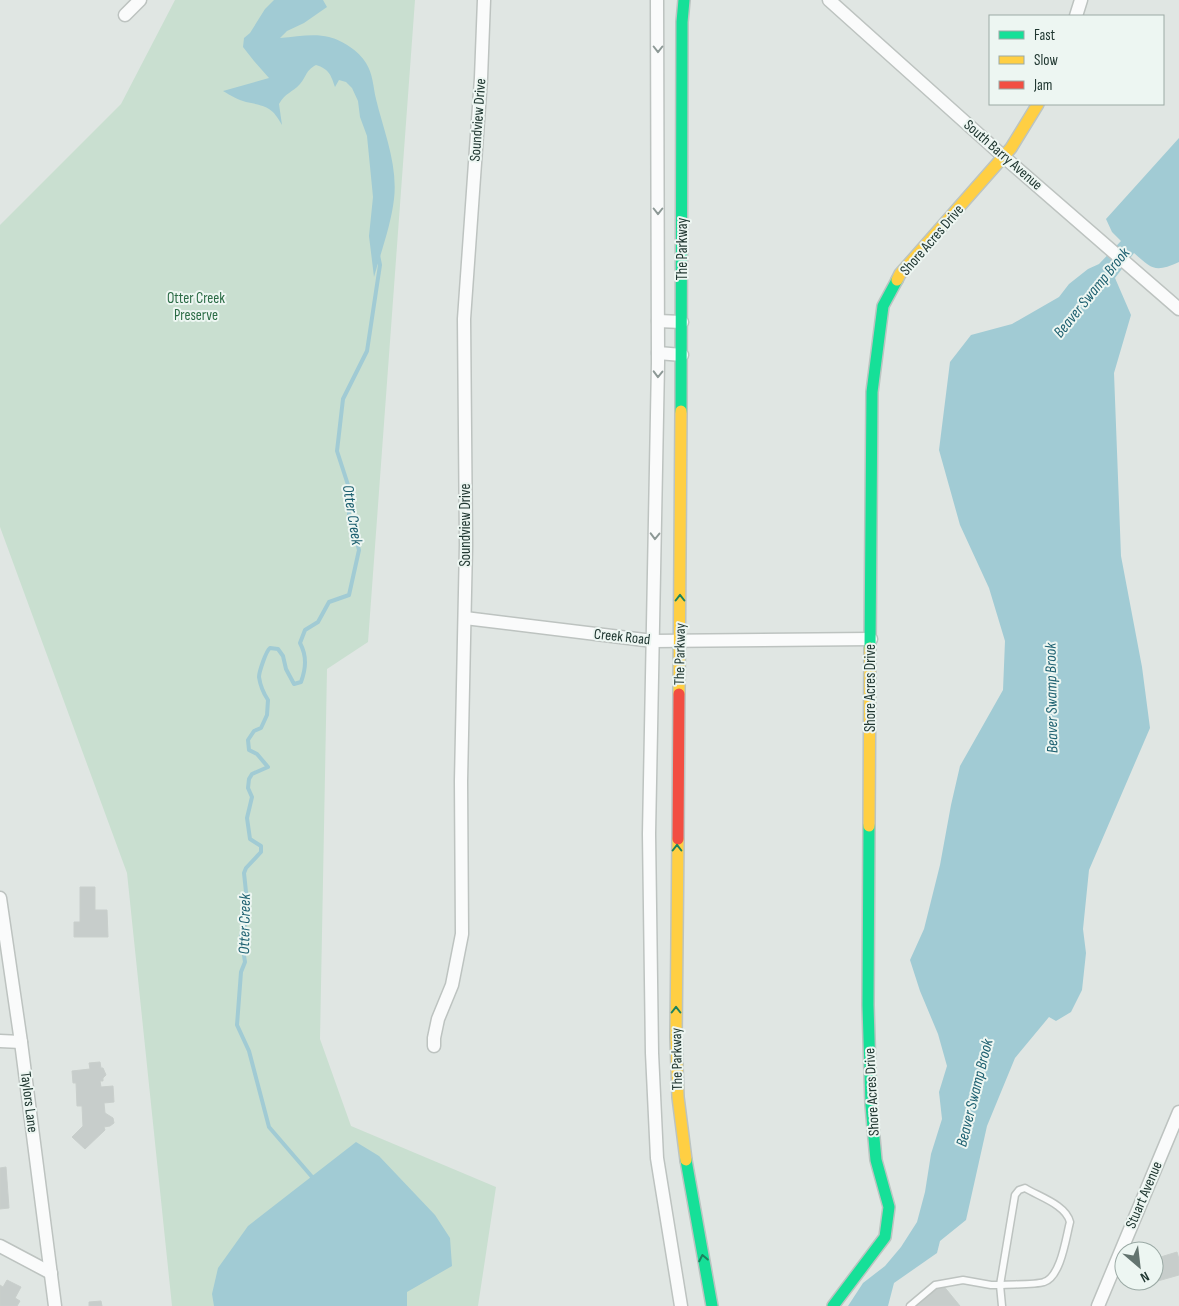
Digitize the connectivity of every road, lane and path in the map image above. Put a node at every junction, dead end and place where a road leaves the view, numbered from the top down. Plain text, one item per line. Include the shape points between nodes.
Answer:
1 (140, 0) edge
2 (484, 0) edge
3 (658, 0) edge
4 (684, 0) edge
5 (829, 0) edge
6 (1081, 0) edge
7 (125, 15) dead end
8 (1076, 15) edge
9 (1037, 105) edge
10 (1004, 157) junction
11 (1179, 309) edge
12 (658, 321) junction
13 (682, 322) junction
14 (658, 353) junction
15 (682, 355) junction
16 (465, 618) junction
17 (871, 639) junction
18 (680, 640) junction
19 (653, 641) junction
20 (0, 898) edge
21 (1, 918) edge
22 (0, 1041) edge
23 (21, 1042) junction
24 (434, 1046) dead end
25 (1179, 1112) edge
26 (0, 1246) edge
27 (51, 1272) junction
28 (1000, 1285) junction
29 (55, 1306) edge
30 (681, 1306) edge
31 (712, 1306) edge
32 (833, 1306) edge
33 (910, 1306) edge
34 (1002, 1306) edge
35 (1098, 1306) edge

1 - 7 street
2 - 16 street, Soundview Drive via 482,78 464,319
3 -> 12 street, The Parkway
4 - 13 street, The Parkway
5 - 10 street, South Barry Avenue
6 - 8 street
9 - 10 street, Shore Acres Drive
10 - 11 street, South Barry Avenue
10 - 17 street, Shore Acres Drive via 900,274 883,306 872,392
12 - 13 street
12 - 14 street, The Parkway
13 - 15 street, The Parkway
14 - 15 street
14 -> 19 street, The Parkway
18 -> 15 street, The Parkway
16 - 19 street, Creek Road
16 - 24 street, Soundview Drive via 462,934 452,985 438,1019
17 - 18 street, Creek Road
17 - 32 street, Shore Acres Drive via 870,1078 876,1160 889,1207 885,1237
18 - 19 street, Creek Road
31 -> 18 street, The Parkway via 678,1097
19 - 30 street, The Parkway via 649,834 652,1053 657,1158
20 - 21 street, Taylors Lane
21 - 23 street, Taylors Lane
22 - 23 street
23 - 27 street, Taylors Lane
25 - 35 street, Stuart Avenue
26 - 27 street
27 - 29 street, Taylors Lane
28 - 28 lane via 1044,1282 1051,1278 1057,1270 1070,1222 1063,1210 1025,1188 1016,1195
28 - 33 lane via 963,1280 935,1285
28 - 34 lane

